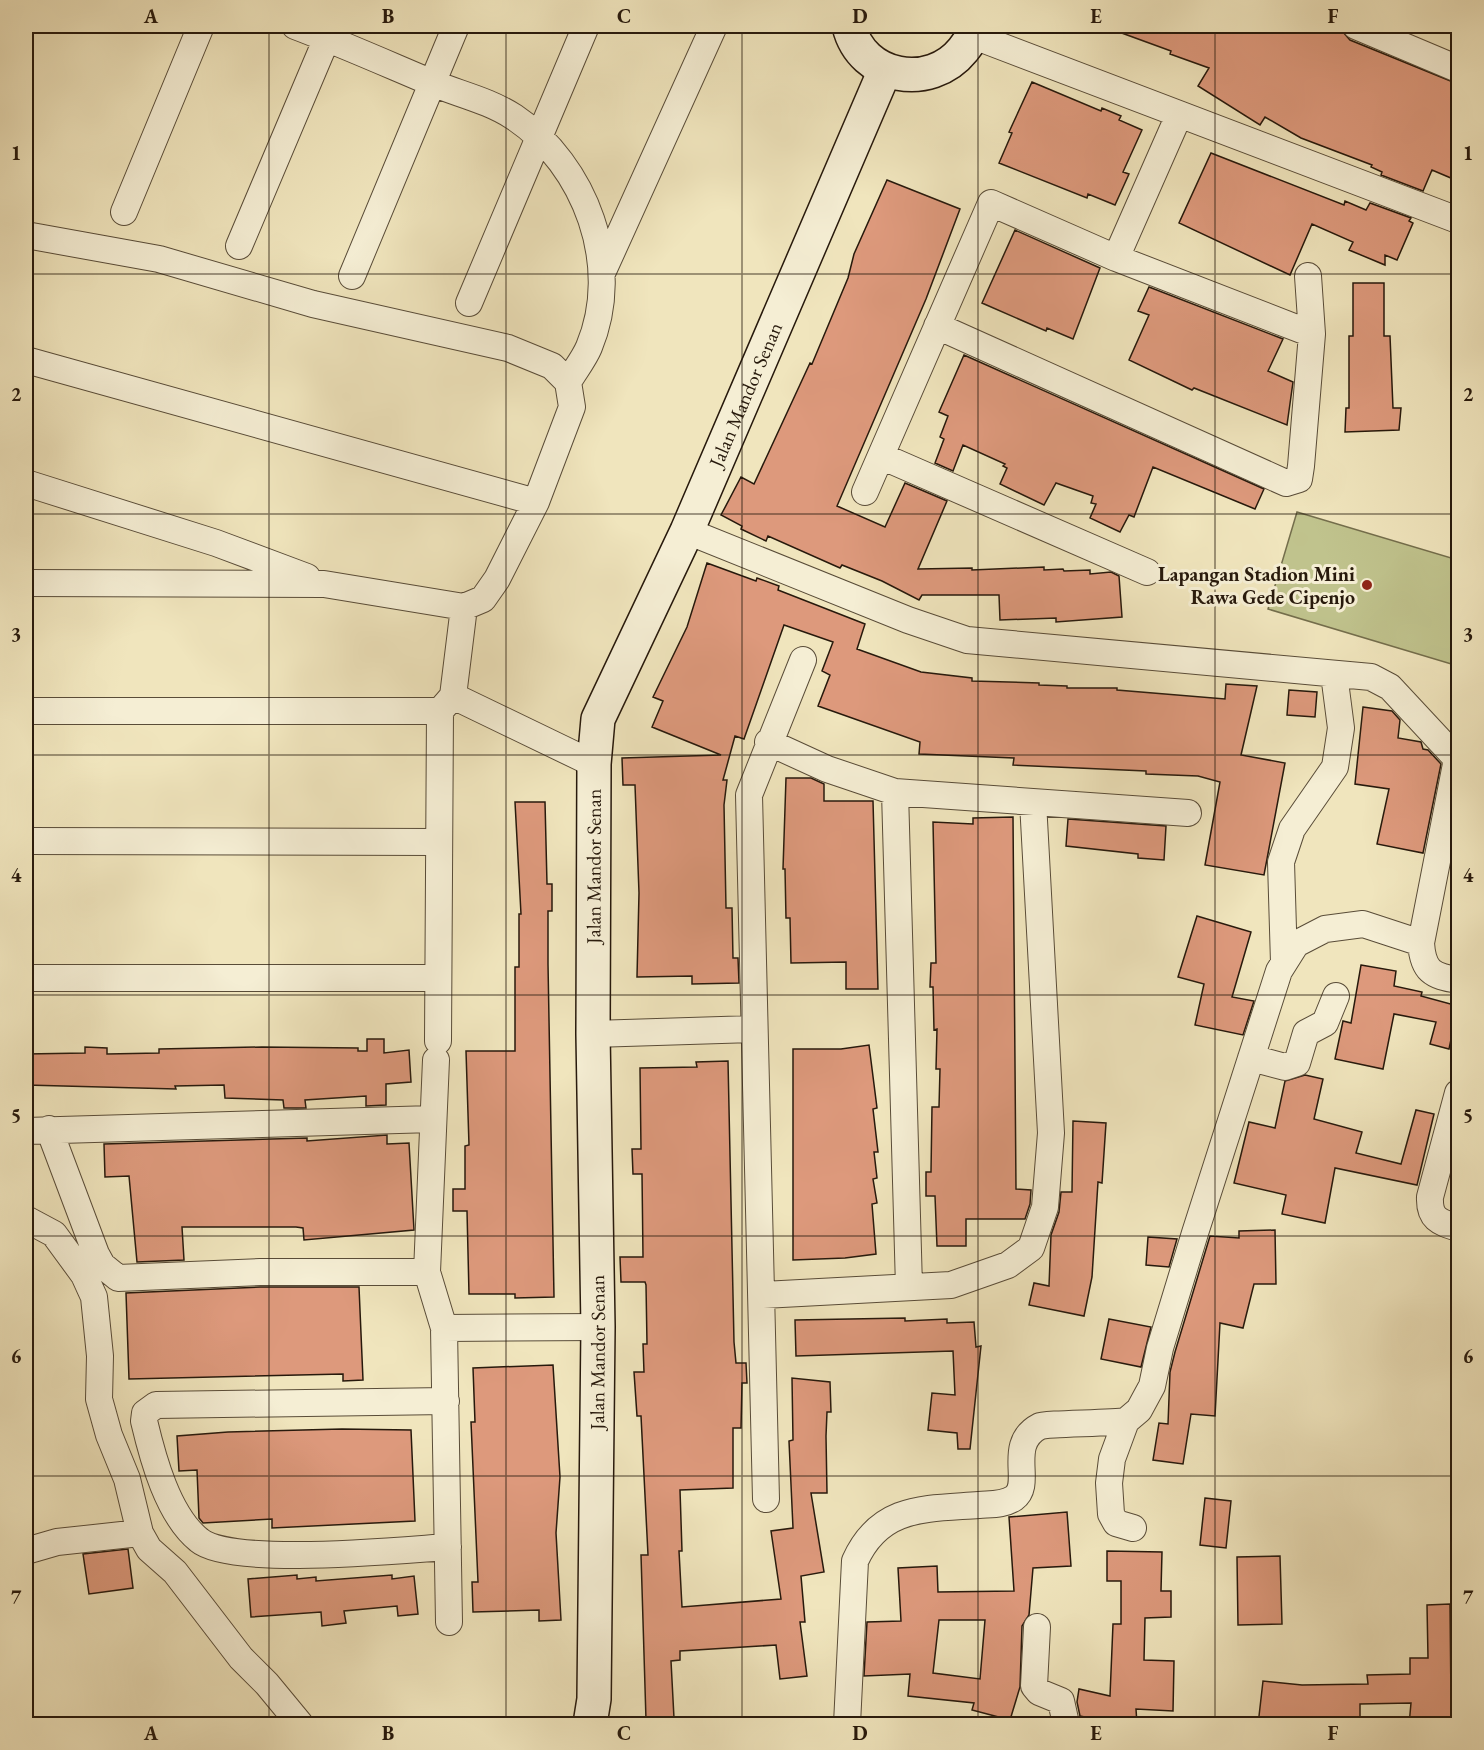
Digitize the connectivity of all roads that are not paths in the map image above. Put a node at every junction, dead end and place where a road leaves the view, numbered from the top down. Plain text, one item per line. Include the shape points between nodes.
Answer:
1 (201, 26) edge
2 (295, 26) edge
3 (456, 26) edge
4 (586, 26) edge
5 (714, 26) edge
6 (849, 26) edge
7 (1356, 26) edge
8 (975, 31) edge
9 (329, 32) edge
10 (1458, 69) edge
11 (885, 70) junction
12 (432, 83) junction
13 (1179, 115) junction
14 (538, 139) junction
15 (124, 212) dead end
16 (1455, 219) dead end
17 (29, 237) edge
18 (239, 246) dead end
19 (1116, 258) junction
20 (603, 271) junction
21 (352, 276) dead end
22 (1308, 276) dead end
23 (469, 303) dead end
24 (936, 326) junction
25 (1312, 334) junction
26 (26, 360) edge
27 (568, 382) junction
28 (881, 456) junction
29 (26, 483) edge
30 (865, 492) dead end
31 (536, 502) junction
32 (687, 531) junction
33 (1147, 572) dead end
34 (26, 583) edge
35 (324, 584) junction
36 (464, 607) junction
37 (803, 660) dead end
38 (1334, 674) junction
39 (446, 704) junction
40 (26, 711) edge
41 (768, 742) junction
42 (1458, 759) edge
43 (594, 764) junction
44 (895, 792) junction
45 (1033, 802) junction
46 (1188, 813) dead end
47 (26, 841) edge
48 (438, 842) junction
49 (1421, 943) junction
50 (1284, 963) junction
51 (26, 978) edge
52 (437, 978) junction
53 (1458, 981) edge
54 (1336, 996) dead end
55 (753, 1029) junction
56 (593, 1034) junction
57 (1251, 1058) junction
58 (1458, 1099) edge
59 (433, 1119) junction
60 (37, 1130) edge
61 (26, 1219) edge
62 (1458, 1228) edge
63 (427, 1272) junction
64 (909, 1287) junction
65 (763, 1295) junction
66 (598, 1327) junction
67 (444, 1328) junction
68 (446, 1401) junction
69 (1126, 1421) junction
70 (766, 1499) dead end
71 (1132, 1528) dead end
72 (140, 1533) junction
73 (448, 1547) junction
74 (26, 1551) edge
75 (449, 1622) dead end
76 (1037, 1627) dead end
77 (300, 1725) edge
78 (590, 1725) edge
79 (847, 1725) edge
80 (1066, 1725) edge

1 - 15 street
2 - 9 street
3 - 12 street
4 - 14 street
5 - 20 street
6 - 11 street via 865,57
7 - 10 street
8 - 11 street via 952,64 920,76
8 - 13 street
9 - 12 street
9 - 18 street
11 - 32 street, Jalan Mandor Senan
12 - 14 street via 490,104 515,118
12 - 21 street
13 - 16 street
13 - 19 street
14 - 20 street via 570,174 591,219
14 - 23 street
17 - 27 street via 159,259 313,304 508,348 552,366
19 - 24 street via 991,203
19 - 25 street
20 - 27 street via 600,308 589,347
22 - 25 street
24 - 25 street via 1286,483 1299,479
24 - 28 street
26 - 31 street
27 - 31 street via 572,407
28 - 30 street
28 - 33 street
29 - 35 street via 216,543
31 - 36 street via 490,589 483,599
32 - 38 street via 967,640
32 - 43 street, Jalan Mandor Senan via 602,711
34 - 35 street
35 - 36 street
36 - 39 street
37 - 41 street
38 - 42 street via 1371,677 1390,687
38 - 50 street via 1341,728 1335,767 1292,829 1281,862
39 - 40 street
39 - 43 street
39 - 48 street
41 - 44 street via 827,769
41 - 55 street via 749,795
42 - 49 street
43 - 56 street, Jalan Mandor Senan
44 - 45 street
44 - 64 street
45 - 46 street
45 - 64 street via 1051,1133 1045,1207 1031,1248 1008,1265 951,1285
47 - 48 street
48 - 52 street
49 - 50 street via 1363,924 1325,929 1296,944
49 - 53 street via 1422,958 1430,971
50 - 57 street
51 - 52 street
52 - 59 street
54 - 57 street via 1325,1023 1306,1033 1297,1063 1285,1067
55 - 56 street
55 - 65 street
56 - 66 street, Jalan Mandor Senan
57 - 69 street via 1160,1348 1152,1386 1139,1410
58 - 62 street via 1430,1197 1430,1211 1437,1221
59 - 60 street
59 - 63 street
60 - 63 street via 102,1265 118,1278 260,1272
61 - 72 street via 54,1234 84,1275 94,1297 100,1356 99,1399 127,1479
63 - 67 street
64 - 65 street
65 - 70 street
66 - 67 street
66 - 78 street, Jalan Mandor Senan via 594,1699
67 - 68 street
68 - 73 street
68 - 73 street via 156,1405 145,1413 144,1421 159,1478 177,1512 199,1540 222,1551 316,1555
69 - 71 street via 1112,1459 1110,1500 1116,1523
69 - 79 street via 1041,1425 1028,1435 1020,1451 1021,1488 1016,1497 1003,1503 918,1510 885,1522 864,1541 855,1561
72 - 74 street via 57,1542
72 - 77 street
73 - 75 street
76 - 80 street via 1034,1686 1039,1692 1059,1697

